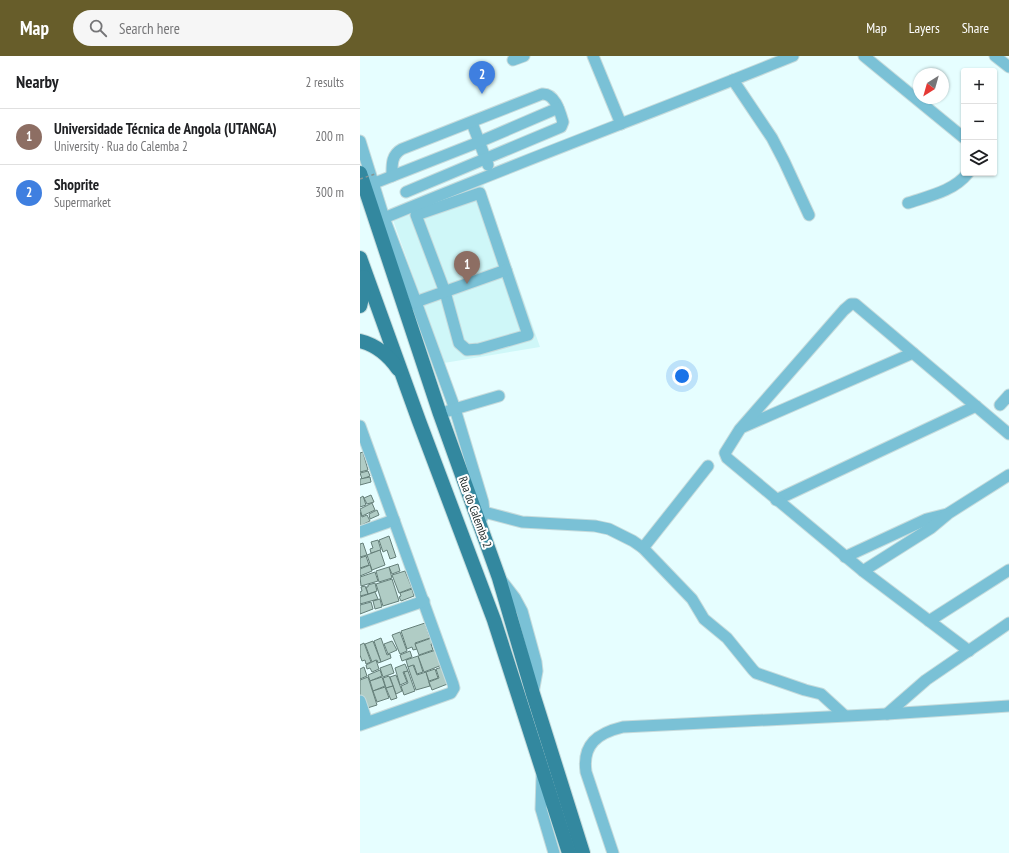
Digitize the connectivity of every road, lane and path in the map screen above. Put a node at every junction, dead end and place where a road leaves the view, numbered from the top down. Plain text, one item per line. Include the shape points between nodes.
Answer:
1 (524, 56) edge
2 (593, 56) edge
3 (793, 56) edge
4 (864, 56) edge
5 (995, 56) edge
6 (513, 60) dead end
7 (1009, 66) edge
8 (733, 80) junction
9 (558, 108) junction
10 (472, 123) junction
11 (621, 124) junction
12 (961, 136) edge
13 (360, 141) edge
14 (479, 142) junction
15 (485, 159) junction
16 (360, 173) edge
17 (491, 174) junction
18 (392, 176) junction
19 (965, 176) edge
20 (368, 181) edge
21 (406, 192) dead end
22 (908, 203) dead end
23 (809, 215) dead end
24 (380, 219) junction
25 (361, 262) edge
26 (506, 270) junction
27 (445, 292) junction
28 (410, 304) junction
29 (360, 306) edge
30 (360, 341) edge
31 (913, 353) junction
32 (405, 381) junction
33 (1009, 394) edge
34 (499, 396) dead end
35 (1000, 404) dead end
36 (976, 406) junction
37 (455, 409) junction
38 (440, 414) junction
39 (419, 421) junction
40 (740, 429) junction
41 (361, 433) edge
42 (1009, 434) edge
43 (708, 466) dead end
44 (1009, 475) edge
45 (776, 500) junction
46 (484, 512) junction
47 (949, 513) junction
48 (394, 520) junction
49 (479, 527) junction
50 (360, 532) edge
51 (643, 548) junction
52 (845, 556) junction
53 (1009, 570) edge
54 (863, 571) junction
55 (424, 601) junction
56 (929, 620) junction
57 (360, 623) edge
58 (1009, 623) edge
59 (969, 651) junction
60 (360, 701) edge
61 (1009, 706) edge
62 (887, 714) junction
63 (844, 715) junction
64 (364, 723) edge
65 (543, 769) junction
66 (554, 853) edge
67 (569, 853) edge
68 (584, 853) edge
69 (613, 853) edge

1 - 6 street
2 - 11 street
3 - 8 street
4 - 12 street
5 - 7 street
8 - 11 street
8 - 23 street via 772,138
9 - 10 street via 552,98 545,94
9 - 14 street
9 - 15 street via 563,122 561,127
10 - 14 street
10 - 18 street via 398,152 394,156
11 - 17 street
13 - 20 street
14 - 15 street
14 - 18 street
15 - 17 street
15 - 21 street
16 - 20 main road, Rua do Calemba 2
17 - 24 street
18 - 20 street
19 - 22 street via 953,186
20 - 24 main road, Rua do Calemba 2
24 - 28 main road, Rua do Calemba 2
25 - 29 main road via 364,290
25 - 32 main road, Rua do Calemba 2
26 - 27 street
26 - 27 street via 528,335 467,350 459,343
26 - 27 street via 480,193 416,215
27 - 28 street
28 - 37 street
28 - 38 main road, Rua do Calemba 2
30 - 32 main road via 383,352 394,363
31 - 36 street
31 - 40 street
31 - 40 street via 855,304 851,304
32 - 39 main road, Rua do Calemba 2
33 - 35 street
34 - 37 street
36 - 42 street
36 - 45 street
37 - 38 street
37 - 46 street
38 - 39 main road via 440,423 434,430 426,428
38 - 49 main road, Rua do Calemba 2
39 - 65 main road, Rua do Calemba 2 via 494,620
40 - 45 street via 726,450 725,456
41 - 48 street
43 - 51 street
44 - 47 street
45 - 52 street
46 - 49 street
46 - 51 street via 522,522 604,528
47 - 52 street via 927,518
47 - 54 street via 931,528
48 - 50 street
48 - 55 street
49 - 68 main road, Rua do Calemba 2 via 498,578
51 - 63 street via 692,600 704,620 726,638 756,673 821,694
52 - 54 street
53 - 56 street
54 - 56 street
55 - 57 street
55 - 64 street via 453,684 453,691
56 - 59 street
58 - 59 street
59 - 62 street via 926,680
60 - 64 street
61 - 62 street
62 - 63 street
63 - 69 street via 623,727 604,733 589,747 585,762
65 - 66 street via 541,805
65 - 67 main road, Rua do Calemba 2

